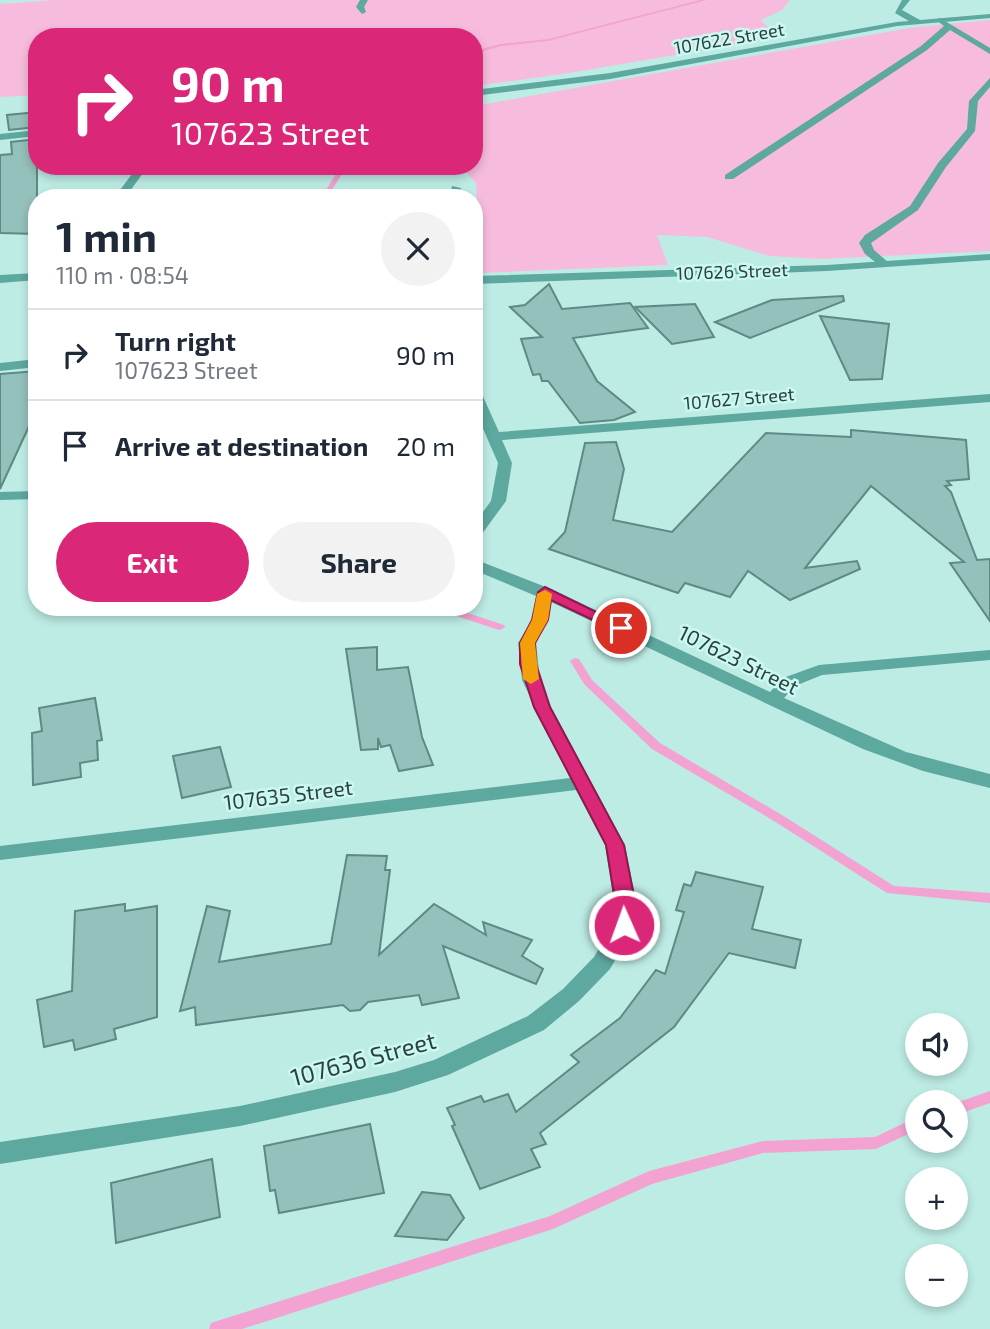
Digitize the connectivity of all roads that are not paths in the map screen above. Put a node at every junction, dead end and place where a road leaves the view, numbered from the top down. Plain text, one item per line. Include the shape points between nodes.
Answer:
1 (364, 0) edge
2 (906, 0) edge
3 (362, 12) dead end
4 (990, 16) edge
5 (940, 20) junction
6 (917, 22) junction
7 (950, 25) junction
8 (990, 52) edge
9 (990, 81) edge
10 (483, 92) edge
11 (28, 134) edge
12 (0, 137) edge
13 (729, 177) dead end
14 (990, 257) edge
15 (883, 263) junction
16 (28, 277) edge
17 (0, 279) edge
18 (483, 280) edge
19 (28, 364) edge
20 (0, 367) edge
21 (990, 398) edge
22 (483, 415) edge
23 (492, 438) junction
24 (28, 495) edge
25 (0, 496) edge
26 (483, 522) edge
27 (483, 568) edge
28 (545, 592) junction
29 (990, 655) edge
30 (772, 700) junction
31 (990, 781) edge
32 (582, 783) junction
33 (0, 853) edge
34 (0, 1153) edge

1 - 3 street
2 - 6 street via 898,11
4 - 5 street, 107622 Street
5 - 6 street, 107622 Street
5 - 7 street
6 - 10 street, 107622 Street via 610,76
7 - 8 street
7 - 13 street via 924,48
9 - 15 street via 974,101 972,129 914,208 865,243
11 - 12 street
14 - 15 street, 107626 Street
15 - 18 street, 107626 Street
16 - 17 street
19 - 20 street
21 - 23 street, 107627 Street
22 - 23 street
23 - 26 street via 505,463 498,501
24 - 25 street
27 - 28 street, 107623 Street
28 - 30 street, 107623 Street
28 - 32 street, 107636 Street via 540,620 527,643 528,664 538,698
29 - 30 street via 819,670 789,682
30 - 31 street, 107623 Street via 873,745
32 - 33 street, 107635 Street
32 - 34 street, 107636 Street via 615,845 625,901 624,925 603,963 536,1023 440,1068 395,1082 240,1116

